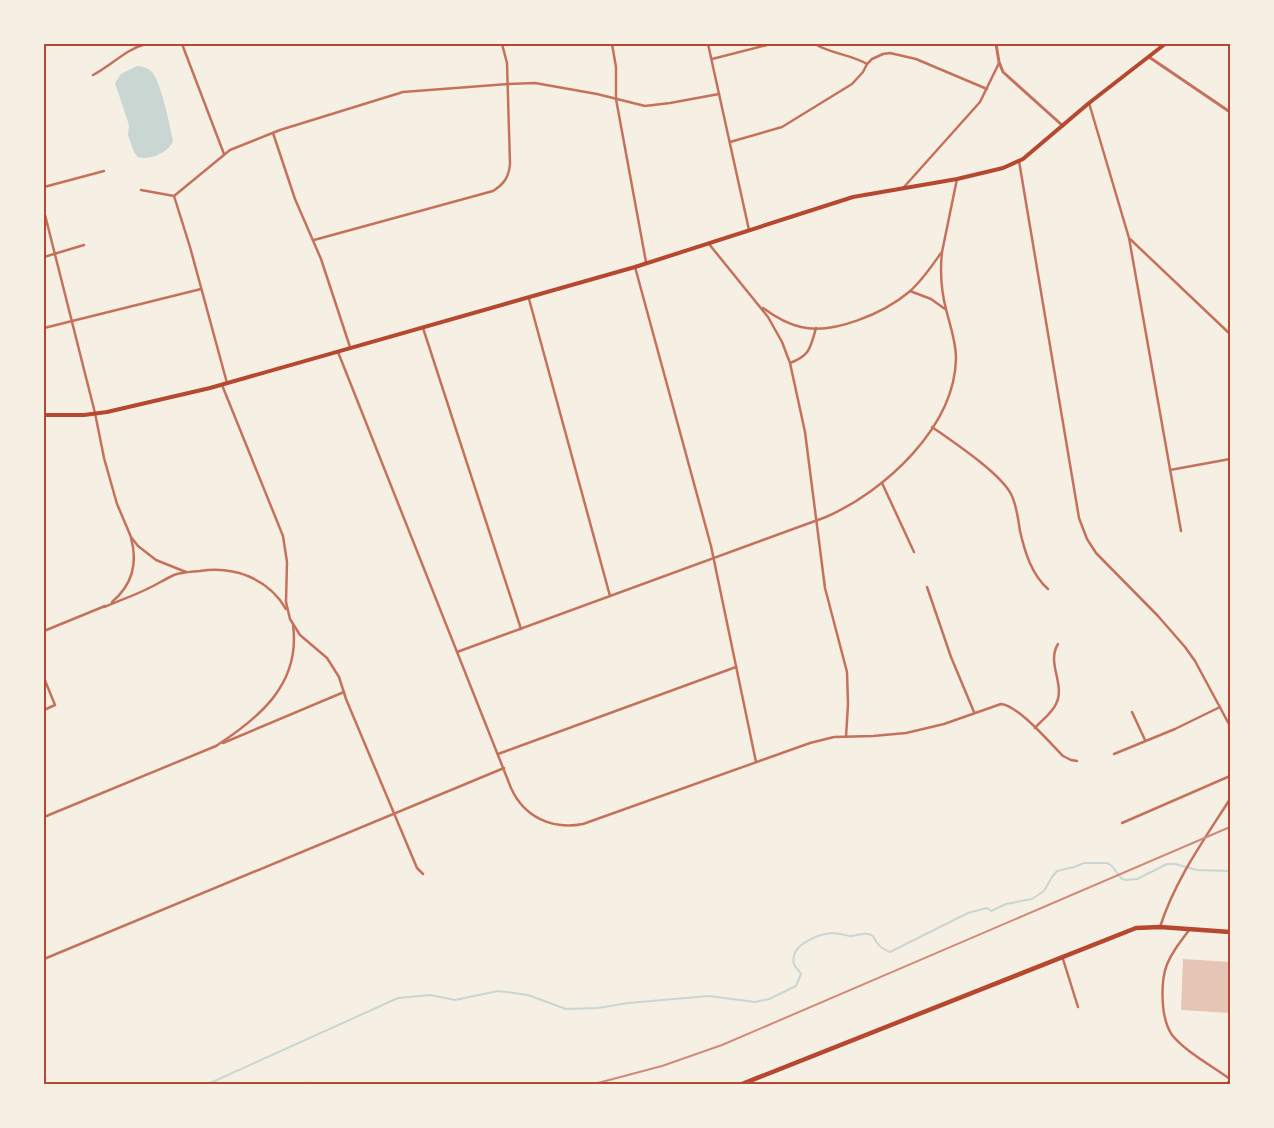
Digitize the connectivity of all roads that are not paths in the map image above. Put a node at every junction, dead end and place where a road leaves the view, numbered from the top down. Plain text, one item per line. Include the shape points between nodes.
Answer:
1 (146, 44) edge
2 (176, 44) edge
3 (182, 44) edge
4 (502, 44) edge
5 (612, 44) edge
6 (708, 44) edge
7 (771, 44) edge
8 (815, 44) edge
9 (996, 44) edge
10 (1165, 44) edge
11 (1149, 56) junction
12 (712, 59) junction
13 (999, 62) junction
14 (867, 64) junction
15 (93, 75) dead end
16 (508, 84) junction
17 (987, 89) junction
18 (719, 94) junction
19 (616, 99) junction
20 (1089, 103) junction
21 (1230, 112) edge
22 (1064, 126) junction
23 (272, 133) junction
24 (730, 142) junction
25 (224, 154) junction
26 (1018, 161) junction
27 (104, 171) dead end
28 (957, 179) junction
29 (44, 186) edge
30 (903, 188) junction
31 (141, 190) dead end
32 (174, 196) junction
33 (44, 211) edge
34 (749, 231) junction
35 (1129, 238) junction
36 (314, 240) junction
37 (709, 244) junction
38 (84, 245) dead end
39 (942, 252) junction
40 (55, 254) junction
41 (44, 257) edge
42 (647, 264) junction
43 (635, 267) junction
44 (201, 289) junction
45 (910, 291) junction
46 (529, 299) junction
47 (758, 304) junction
48 (946, 310) junction
49 (72, 321) junction
50 (44, 328) edge
51 (423, 328) junction
52 (816, 328) junction
53 (1230, 334) edge
54 (350, 349) junction
55 (338, 352) junction
56 (790, 363) junction
57 (227, 383) junction
58 (222, 385) junction
59 (95, 413) junction
60 (44, 415) edge
61 (932, 426) junction
62 (1230, 459) edge
63 (1170, 470) junction
64 (882, 483) junction
65 (817, 521) junction
66 (1181, 531) dead end
67 (131, 537) junction
68 (914, 552) dead end
69 (714, 558) junction
70 (186, 572) junction
71 (927, 587) dead end
72 (1048, 590) dead end
73 (610, 596) junction
74 (104, 607) junction
75 (290, 619) junction
76 (521, 628) junction
77 (44, 631) edge
78 (1058, 644) dead end
79 (457, 652) junction
80 (736, 667) junction
81 (44, 678) edge
82 (344, 692) junction
83 (1220, 707) junction
84 (44, 710) edge
85 (974, 712) junction
86 (1132, 712) dead end
87 (1230, 726) edge
88 (1035, 728) junction
89 (846, 737) junction
90 (1145, 740) junction
91 (216, 746) junction
92 (498, 754) junction
93 (1114, 754) dead end
94 (1077, 760) dead end
95 (756, 762) junction
96 (504, 768) junction
97 (1230, 776) edge
98 (1230, 799) edge
99 (394, 814) junction
100 (44, 817) edge
101 (1122, 823) dead end
102 (423, 874) dead end
103 (1160, 927) junction
104 (1190, 929) junction
105 (1230, 932) edge
106 (1062, 956) junction
107 (44, 959) edge
108 (1078, 1007) dead end
109 (1230, 1079) edge
110 (742, 1084) edge
111 (1224, 1084) edge

1 - 15 street via 134,48
2 - 3 street
3 - 25 street
4 - 16 street
5 - 19 street
6 - 12 street
7 - 12 street
8 - 14 street
9 - 13 street
10 - 11 main road
11 - 20 main road
11 - 21 street
12 - 18 street
13 - 17 street
13 - 22 street via 1003,72
14 - 17 street via 883,54 903,55
14 - 24 street via 852,84 782,127
16 - 19 street via 535,84
16 - 23 street via 403,92
16 - 36 street via 510,164 507,178 499,187
17 - 30 street via 980,102
18 - 19 street via 645,106
18 - 24 street
19 - 42 street
20 - 22 main road
20 - 35 street
22 - 26 main road
23 - 25 street
23 - 36 street
24 - 34 street
25 - 32 street
26 - 28 main road
26 - 83 street via 1084,533 1096,553 1181,642
27 - 29 street
28 - 30 main road
28 - 39 street
30 - 34 main road via 853,197
31 - 32 street
32 - 44 street
33 - 40 street
34 - 37 main road
35 - 53 street
35 - 63 street
36 - 54 street
37 - 42 main road
37 - 47 street
38 - 40 street
39 - 45 street
39 - 48 street via 941,279
40 - 41 street
40 - 49 street
42 - 43 main road
43 - 46 main road
43 - 69 street
44 - 49 street
44 - 57 street
45 - 48 street via 931,299
45 - 52 street via 862,318
46 - 51 main road
46 - 73 street
47 - 52 street via 788,323
47 - 56 street via 776,329
48 - 61 street via 956,358 944,406
49 - 50 street
49 - 59 street
51 - 54 main road
51 - 76 street
52 - 56 street via 810,350 803,358
54 - 55 main road
55 - 57 main road
55 - 79 street
56 - 65 street via 805,432
57 - 58 main road
58 - 59 main road
58 - 75 street via 283,536 288,562 286,602
59 - 60 main road
59 - 67 street via 109,479
61 - 64 street via 914,452
61 - 72 street via 972,456 1010,492 1030,562 1036,577
62 - 63 street
63 - 66 street
64 - 65 street via 850,506
64 - 68 street
65 - 69 street
65 - 89 street via 825,588 847,672
67 - 70 street via 156,560
67 - 74 street via 135,556 132,574 124,590
69 - 73 street
69 - 80 street
70 - 74 street
70 - 75 street via 218,569 246,575 273,592
71 - 85 street
73 - 76 street
74 - 77 street
75 - 82 street via 300,635 327,658
75 - 91 street via 294,640 285,679 266,708
76 - 79 street
78 - 88 street via 1053,659 1057,702
79 - 92 street
80 - 92 street
80 - 95 street
81 - 84 street via 55,705
82 - 91 street
82 - 99 street
83 - 87 street
83 - 90 street
85 - 88 street via 1004,704
85 - 89 street via 944,724 906,733
86 - 90 street
88 - 94 street via 1063,756
89 - 95 street via 810,743
90 - 93 street
91 - 100 street
92 - 96 street
95 - 96 street via 608,816 568,826 544,822 529,813 515,797
96 - 99 street
97 - 101 street
98 - 103 street via 1177,884
99 - 102 street via 417,868
99 - 107 street
103 - 104 main road
103 - 106 main road via 1136,928
104 - 105 main road
104 - 109 street via 1171,955 1163,974 1167,1026 1180,1043
106 - 108 street
106 - 110 main road
109 - 111 lane

